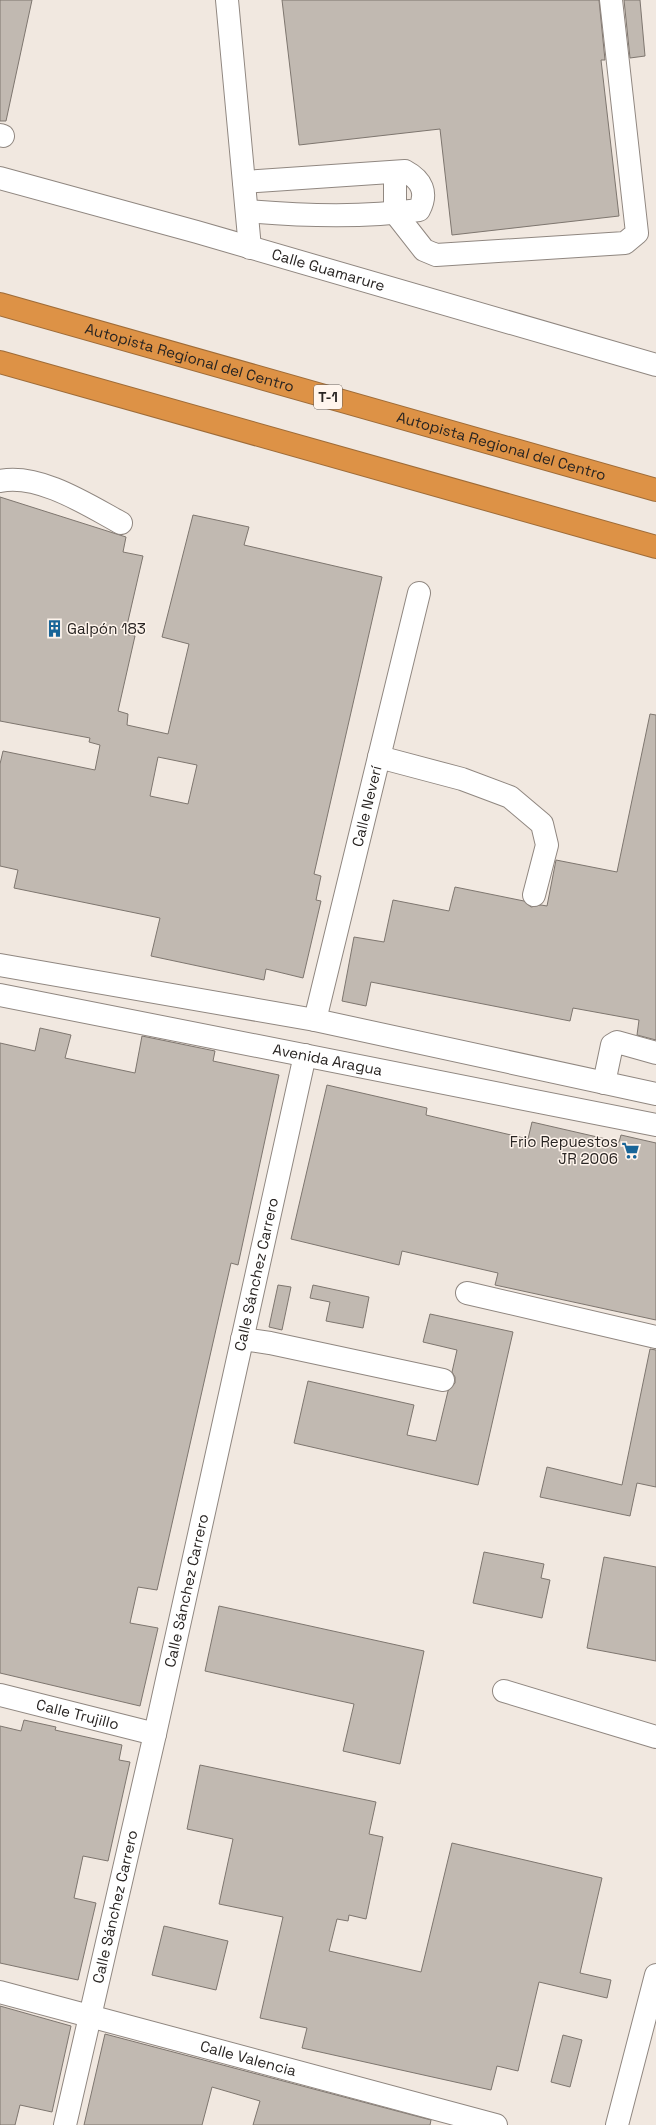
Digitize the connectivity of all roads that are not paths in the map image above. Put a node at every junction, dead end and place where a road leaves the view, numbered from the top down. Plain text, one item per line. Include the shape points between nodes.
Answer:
1 (227, 0) edge
2 (611, 0) edge
3 (395, 172) junction
4 (0, 178) edge
5 (244, 182) junction
6 (419, 210) junction
7 (247, 211) junction
8 (395, 213) junction
9 (250, 248) junction
10 (424, 250) junction
11 (0, 304) edge
12 (0, 362) edge
13 (656, 365) edge
14 (0, 481) edge
15 (656, 490) edge
16 (121, 523) dead end
17 (652, 545) edge
18 (419, 593) dead end
19 (379, 757) junction
20 (534, 895) dead end
21 (0, 965) edge
22 (0, 995) edge
23 (315, 1020) junction
24 (656, 1052) edge
25 (305, 1055) junction
26 (604, 1083) junction
27 (656, 1094) edge
28 (656, 1125) edge
29 (467, 1293) dead end
30 (656, 1337) edge
31 (242, 1340) junction
32 (443, 1380) dead end
33 (504, 1691) dead end
34 (0, 1695) edge
35 (155, 1734) junction
36 (656, 1737) edge
37 (656, 1975) edge
38 (0, 1992) edge
39 (88, 2017) junction
40 (64, 2125) edge
41 (496, 2125) edge
42 (617, 2125) edge

1 - 5 street
2 - 10 street via 637,233 626,244 436,255
3 - 5 street
3 - 6 street via 405,171 422,185 424,195
3 - 8 street
4 - 9 street, Calle Guamarure
5 - 7 street
6 - 8 street
6 - 10 street
7 - 8 street via 332,215
7 - 9 street
8 - 10 street
9 - 13 street, Calle Guamarure
11 - 15 highway, Autopista Regional del Centro / T-1
12 - 17 highway
14 - 16 street via 29,481 74,497
18 - 19 street, Calle Neverí
19 - 20 street via 462,779 510,797 542,824 547,845
19 - 23 street, Calle Neverí
21 - 23 street
22 - 25 street, Avenida Aragua
23 - 26 street
24 - 26 street via 617,1042 612,1044
25 - 28 street, Avenida Aragua
25 - 31 street, Calle Sánchez Carrero
26 - 27 street
29 - 30 street
31 - 32 street via 270,1343
31 - 35 street, Calle Sánchez Carrero
33 - 36 street
34 - 35 street, Calle Trujillo
35 - 39 street, Calle Sánchez Carrero
37 - 42 street
38 - 39 street, Calle Valencia
39 - 40 street, Calle Sánchez Carrero
39 - 41 street, Calle Valencia

